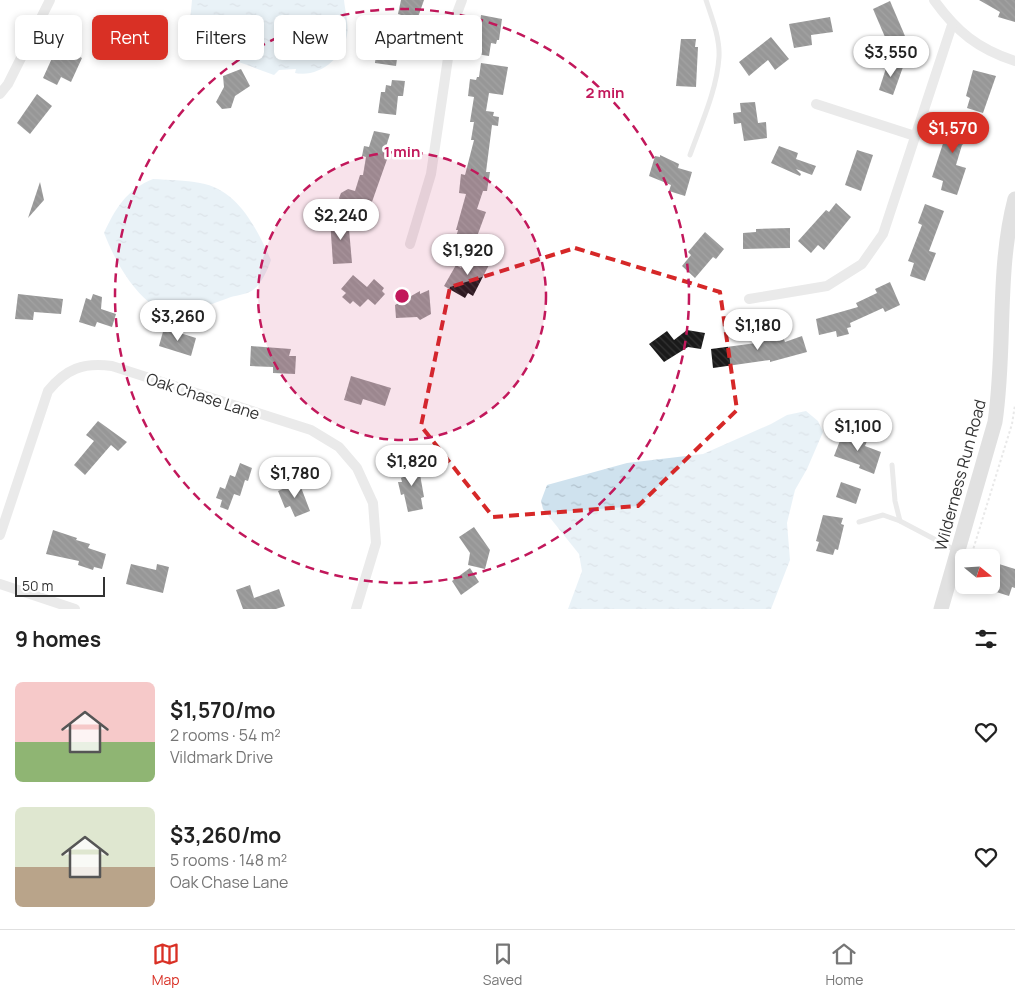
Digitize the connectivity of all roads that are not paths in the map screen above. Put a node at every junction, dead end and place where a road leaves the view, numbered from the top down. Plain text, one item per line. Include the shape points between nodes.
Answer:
1 (50, 0) edge
2 (462, 0) edge
3 (706, 0) edge
4 (934, 0) edge
5 (952, 25) junction
6 (1015, 61) edge
7 (0, 94) edge
8 (816, 104) dead end
9 (915, 136) junction
10 (690, 155) dead end
11 (1015, 199) edge
12 (410, 244) dead end
13 (749, 299) dead end
14 (892, 465) dead end
15 (900, 521) junction
16 (859, 522) dead end
17 (0, 535) edge
18 (965, 549) edge
19 (955, 550) edge
20 (955, 576) edge
21 (0, 584) edge
22 (75, 609) edge
23 (356, 609) edge
24 (941, 609) edge

1 - 7 street
2 - 12 street via 453,24 430,174
3 - 10 lane via 719,56 714,84
4 - 5 street
5 - 6 street via 992,54
5 - 9 street
8 - 9 street
9 - 13 street via 883,234 862,264 827,286
11 - 18 street, Wilderness Run Road via 1002,280 999,395
14 - 15 lane
15 - 16 lane via 883,515
15 - 19 lane
17 - 23 street, Oak Chase Lane via 48,391 74,368 94,364 112,366 311,430 339,447 357,468 374,503 376,543
20 - 24 street, Wilderness Run Road
21 - 22 street

